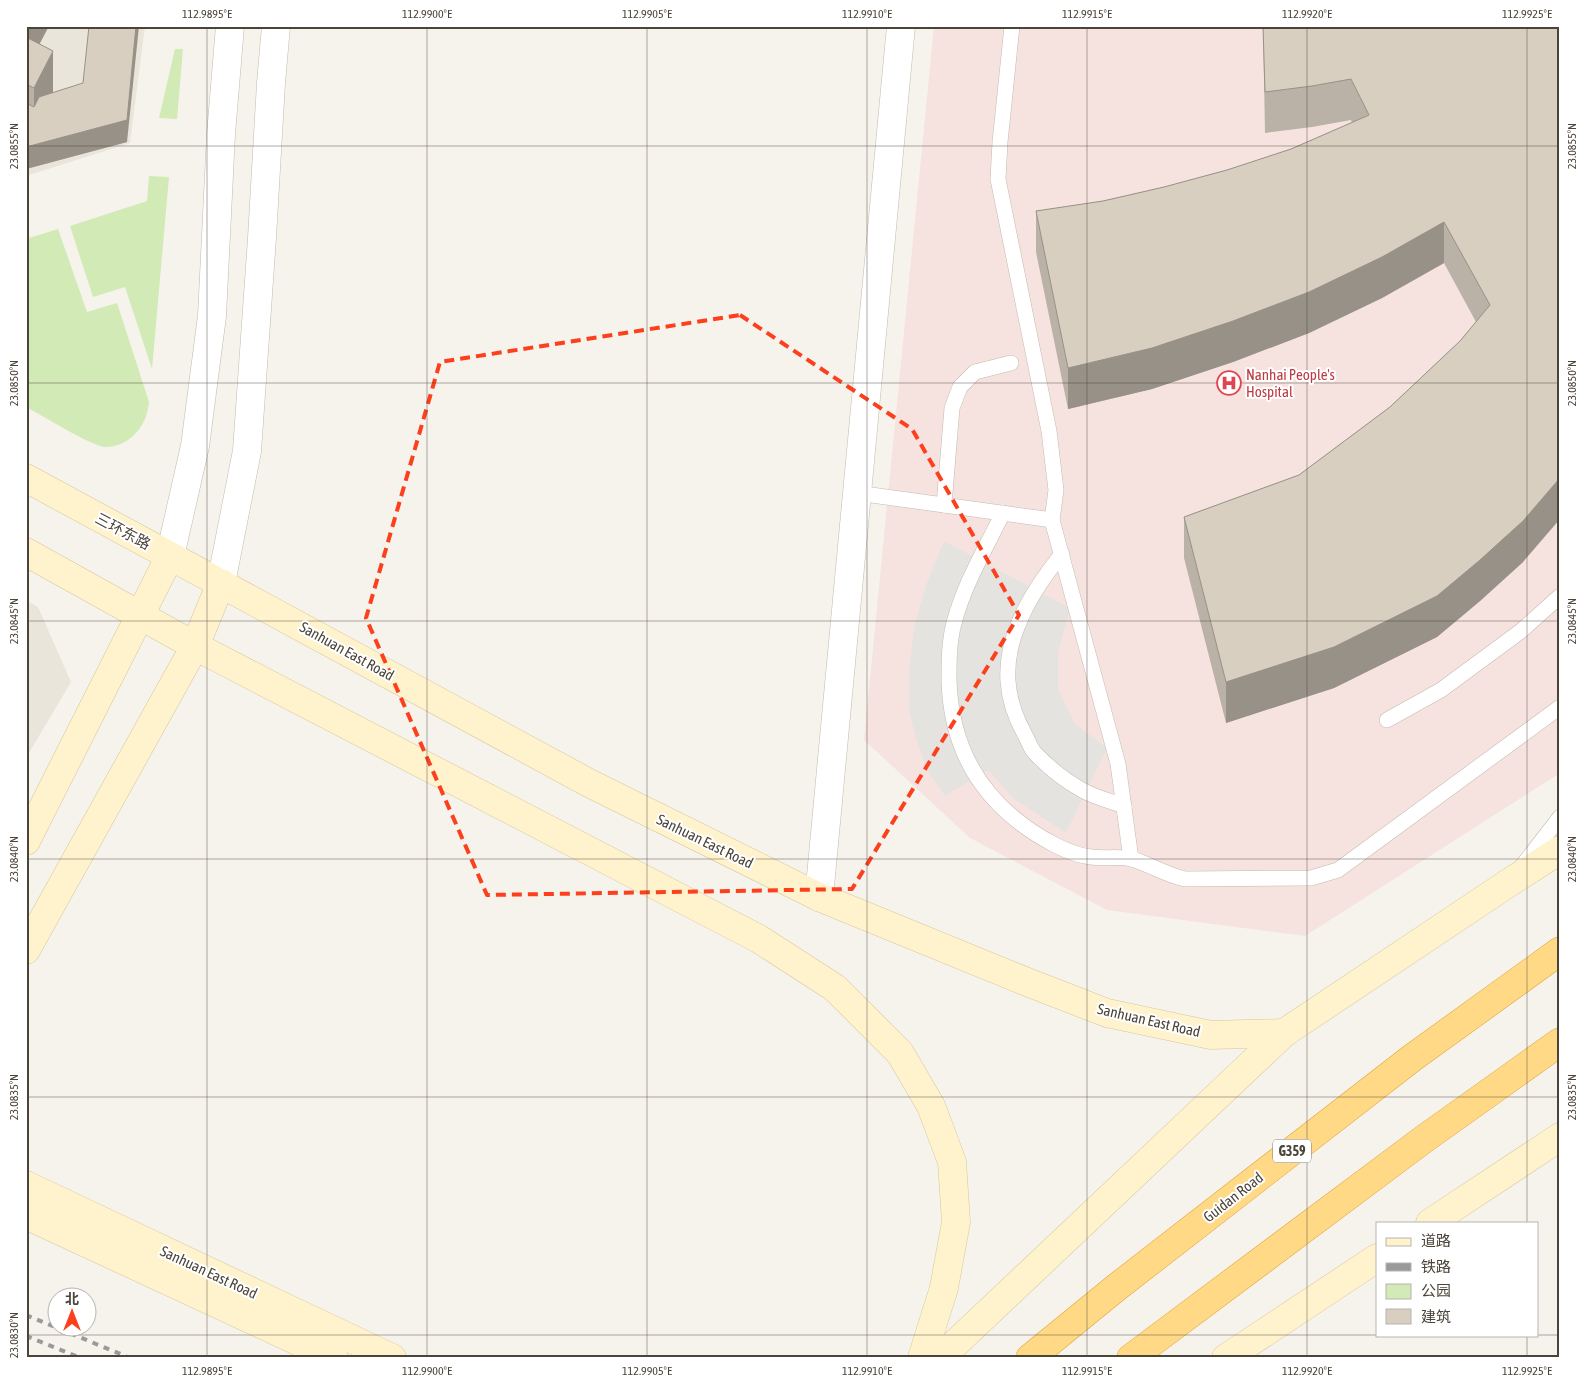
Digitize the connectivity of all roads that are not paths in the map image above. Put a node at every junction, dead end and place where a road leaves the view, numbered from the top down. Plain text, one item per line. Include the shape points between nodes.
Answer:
1 (230, 26) edge
2 (276, 26) edge
3 (901, 26) edge
4 (1012, 26) edge
5 (1011, 363) dead end
6 (26, 478) edge
7 (857, 493) junction
8 (944, 505) junction
9 (1003, 513) junction
10 (1052, 520) junction
11 (26, 552) edge
12 (1062, 554) junction
13 (170, 556) junction
14 (221, 583) junction
15 (1560, 596) edge
16 (141, 616) junction
17 (195, 646) junction
18 (1560, 708) edge
19 (1387, 720) dead end
20 (1124, 806) junction
21 (1560, 817) edge
22 (26, 841) edge
23 (1560, 850) edge
24 (1131, 859) junction
25 (1510, 882) junction
26 (819, 897) junction
27 (26, 950) edge
28 (1560, 951) edge
29 (1284, 1033) junction
30 (1560, 1042) edge
31 (1560, 1137) edge
32 (26, 1185) edge
33 (26, 1216) edge
34 (1432, 1222) edge
35 (1376, 1259) edge
36 (334, 1358) edge
37 (392, 1358) edge
38 (922, 1358) edge
39 (940, 1358) edge
40 (1030, 1358) edge
41 (1131, 1358) edge
42 (1226, 1358) edge

1 - 13 street via 212,316 195,446
2 - 14 street via 247,450
3 - 7 street
4 - 10 lane via 998,179 1049,431 1056,490
5 - 8 lane via 975,372 960,387 952,408
6 - 13 main road, 三环东路
7 - 8 lane
7 - 26 street
8 - 9 lane
9 - 10 lane
9 - 24 lane via 961,599 953,625 949,656 950,688 953,719 962,749 976,776 1022,825 1057,846 1089,857
10 - 12 lane
11 - 16 main road
12 - 20 lane via 1118,764
12 - 20 lane via 1041,581 1017,626 1007,676 1011,703 1033,750 1057,774 1083,791
13 - 14 main road, 三环东路
13 - 16 main road
14 - 17 main road
14 - 26 main road, Sanhuan East Road via 588,783
15 - 19 lane via 1521,631 1441,690
16 - 17 main road
16 - 22 main road
17 - 27 main road
17 - 38 main road via 759,939 835,988 900,1053 931,1106 952,1162 956,1222 944,1288
18 - 24 lane via 1338,870 1311,878 1185,879
20 - 24 lane
21 - 25 lane
23 - 25 main road
25 - 29 main road
26 - 29 main road, Sanhuan East Road via 1107,1013 1211,1035
28 - 40 highway, Guidan Road / G359 via 1412,1058
29 - 39 main road
30 - 41 highway via 1424,1139
31 - 34 main road
32 - 37 main road, Sanhuan East Road
33 - 36 main road, Sanhuan East Road
35 - 42 main road

